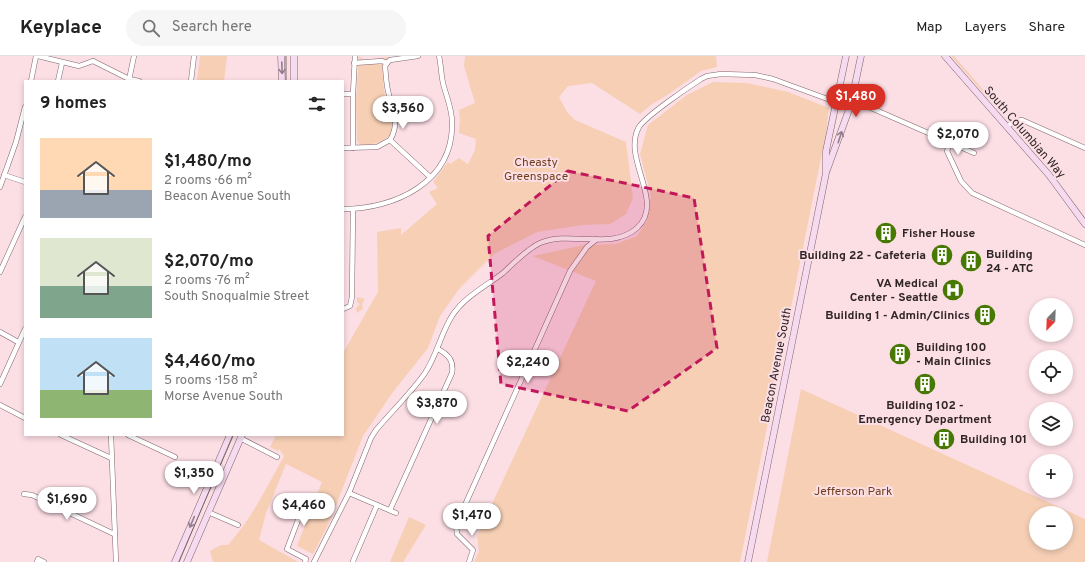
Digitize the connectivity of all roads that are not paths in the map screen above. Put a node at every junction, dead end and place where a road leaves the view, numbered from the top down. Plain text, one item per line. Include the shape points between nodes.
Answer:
1 (37, 56) edge
2 (134, 56) edge
3 (194, 56) edge
4 (282, 56) edge
5 (294, 56) edge
6 (354, 56) edge
7 (418, 56) edge
8 (439, 56) edge
9 (846, 56) edge
10 (861, 56) edge
11 (945, 56) edge
12 (94, 58) edge
13 (62, 63) junction
14 (354, 63) junction
15 (387, 63) junction
16 (31, 80) edge
17 (58, 80) edge
18 (129, 80) edge
19 (191, 80) edge
20 (282, 80) edge
21 (294, 80) edge
22 (344, 94) edge
23 (353, 94) junction
24 (837, 102) junction
25 (851, 104) junction
26 (24, 112) edge
27 (1007, 126) junction
28 (390, 140) junction
29 (950, 143) junction
30 (344, 148) edge
31 (353, 148) junction
32 (1085, 148) edge
33 (974, 153) dead end
34 (826, 173) junction
35 (4, 175) junction
36 (430, 177) junction
37 (24, 182) edge
38 (0, 187) edge
39 (344, 209) edge
40 (353, 209) junction
41 (24, 219) edge
42 (1085, 224) edge
43 (597, 239) junction
44 (1085, 245) edge
45 (0, 272) edge
46 (344, 309) edge
47 (0, 332) edge
48 (24, 333) edge
49 (18, 342) junction
50 (438, 349) junction
51 (0, 384) edge
52 (0, 404) edge
53 (24, 417) edge
54 (63, 436) edge
55 (111, 436) edge
56 (130, 436) edge
57 (230, 436) edge
58 (241, 437) edge
59 (176, 457) dead end
60 (277, 457) dead end
61 (111, 458) junction
62 (349, 493) junction
63 (24, 494) dead end
64 (306, 499) dead end
65 (377, 505) junction
66 (390, 510) junction
67 (208, 512) junction
68 (396, 513) dead end
69 (238, 525) dead end
70 (114, 534) junction
71 (354, 561) dead end
72 (37, 562) edge
73 (44, 562) edge
74 (116, 562) edge
75 (175, 562) edge
76 (187, 562) edge
77 (305, 562) edge
78 (314, 562) edge
79 (468, 562) edge
80 (748, 562) edge

1 - 13 street
1 - 16 street
2 - 18 street
3 - 19 street
4 -> 20 main road
5 - 21 main road
6 - 14 street
7 - 15 street via 390,60
8 - 36 street via 443,83 451,109 452,128 448,149
9 - 24 main road, Beacon Avenue South
10 - 25 main road, Beacon Avenue South
11 - 27 main road, South Columbian Way
12 - 13 street via 79,66
12 - 18 street
13 - 17 street
14 - 15 street
14 - 23 street
15 - 28 street via 387,87 396,120 394,134
22 - 23 street
23 - 31 street
24 - 25 street
24 - 34 main road, Beacon Avenue South via 826,151
24 - 43 street via 755,75 721,74 701,79 648,117 637,132 635,154 647,197 646,211 641,224 624,236
25 - 29 street via 862,104
34 -> 25 main road, Beacon Avenue South
26 - 35 street via 20,132
27 - 32 street via 1022,120
27 - 42 main road, South Columbian Way via 1058,186
28 - 31 street via 377,147
28 - 36 street
29 - 33 street
29 - 44 street via 947,151 961,181 972,194
30 - 31 street
34 - 80 main road, Beacon Avenue South
35 - 37 street
35 - 38 street
36 - 40 street via 402,198 379,206
39 - 40 street
40 - 46 street via 352,296 350,306
41 - 45 street
43 - 50 street via 559,238 532,248 457,310 448,323
43 - 79 street via 587,247 570,271 455,528 457,534 473,550
47 - 49 street
48 - 49 street
49 - 51 street
50 - 62 street via 419,380 376,430
50 - 66 street via 451,360 452,373
52 - 53 street
54 - 61 street
55 - 61 street
56 - 59 street
57 -> 75 main road
58 - 60 street
58 - 67 main road
61 - 70 street
62 - 65 street
62 - 78 street
63 - 70 street via 32,495
64 - 77 street via 287,549 306,559
65 - 66 street
65 - 71 street
66 - 68 street
67 - 69 street
67 - 76 main road
70 - 74 street
72 - 73 street via 38,559

